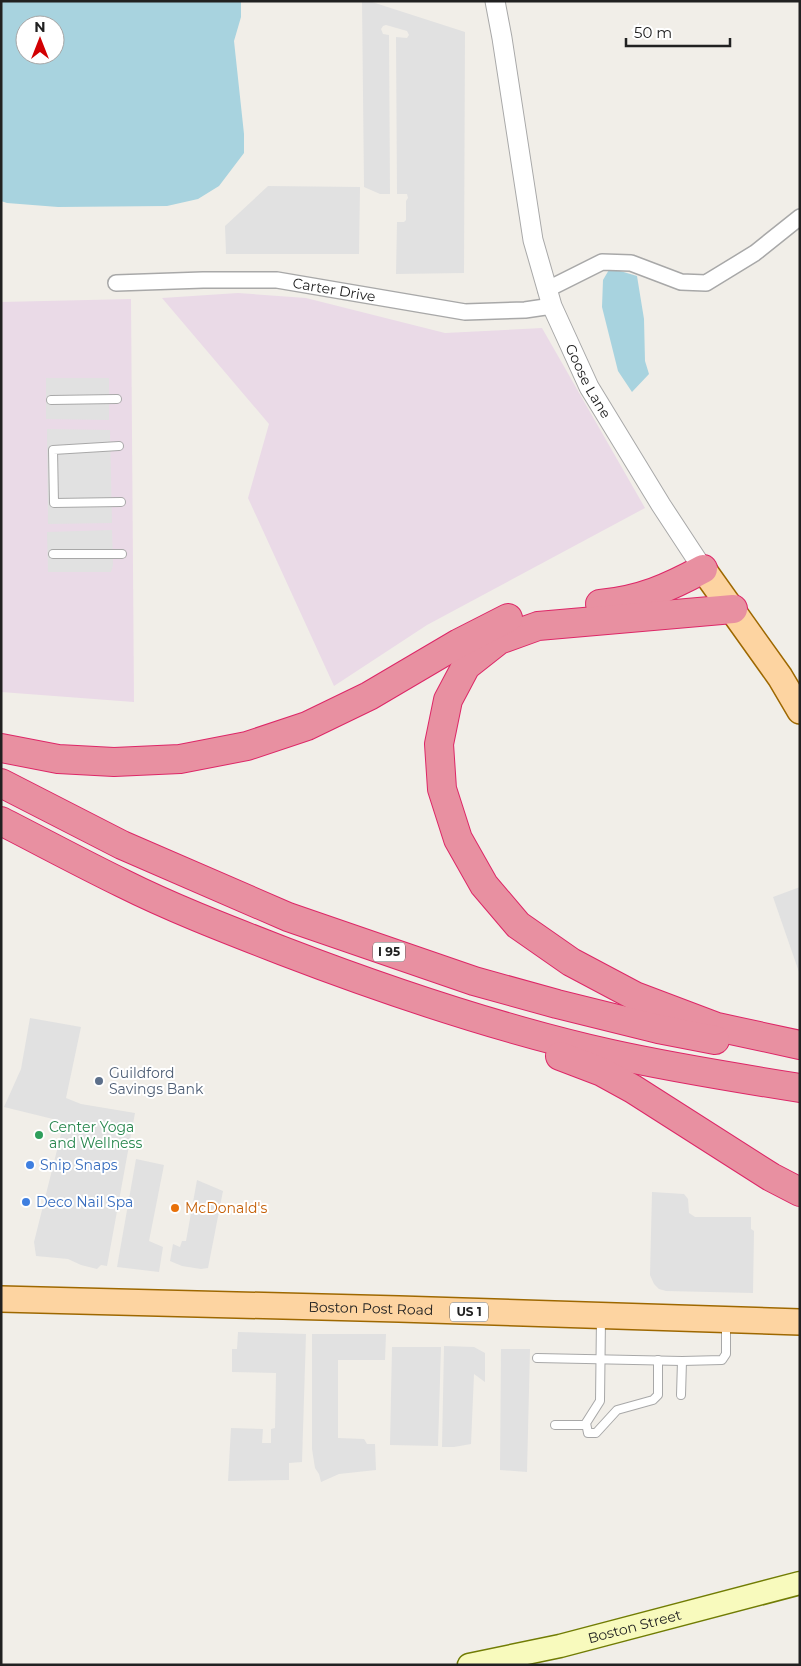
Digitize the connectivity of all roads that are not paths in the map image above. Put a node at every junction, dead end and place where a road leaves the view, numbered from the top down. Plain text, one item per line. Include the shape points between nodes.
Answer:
1 (495, 1) edge
2 (800, 217) edge
3 (116, 283) dead end
4 (549, 298) junction
5 (117, 399) dead end
6 (51, 400) dead end
7 (119, 446) dead end
8 (121, 502) dead end
9 (53, 554) dead end
10 (122, 554) dead end
11 (704, 569) junction
12 (733, 609) junction
13 (800, 711) edge
14 (1, 748) edge
15 (1, 783) edge
16 (1, 821) edge
17 (429, 1003) junction
18 (800, 1046) edge
19 (800, 1055) edge
20 (800, 1088) edge
21 (800, 1192) edge
22 (1, 1299) edge
23 (601, 1316) junction
24 (726, 1320) junction
25 (800, 1322) edge
26 (537, 1358) dead end
27 (600, 1359) junction
28 (658, 1360) junction
29 (682, 1361) junction
30 (681, 1394) dead end
31 (555, 1425) dead end
32 (585, 1425) junction
33 (800, 1582) edge
34 (469, 1665) edge

1 - 4 street, Goose Lane via 533,240
2 - 4 street, Carter Drive via 755,253 706,283 681,282 631,264 602,262
3 - 4 street, Carter Drive via 277,280 465,312 525,310
4 - 11 street, Goose Lane via 589,387
5 - 6 lane
7 - 8 lane via 53,450 54,503
9 - 10 lane
11 - 12 main road, Goose Lane
11 - 14 highway via 667,588 625,602 544,610 503,620 369,696 307,726 247,746 180,759 114,762 58,759
12 - 13 main road, Goose Lane
12 - 18 highway via 538,626 499,640 466,666 448,700 439,744 442,788 458,839 484,885 518,924 572,962 635,996 717,1027
15 - 19 highway, I 95 via 122,845 288,917 465,978 658,1029
16 - 17 highway via 123,884 236,933
17 - 20 highway via 611,1054
17 - 21 highway via 602,1072
22 - 23 main road, Boston Post Road / US 1
23 - 24 main road, Boston Post Road / US 1
23 - 27 lane
24 - 25 main road, Boston Post Road / US 1
24 - 29 lane via 726,1354 722,1360
26 - 27 lane
27 - 28 lane
27 - 32 lane via 600,1401
28 - 29 lane
28 - 32 lane via 658,1395 653,1400 617,1410 596,1433 588,1433
29 - 30 lane
31 - 32 lane
33 - 34 main road, Boston Street via 560,1646

